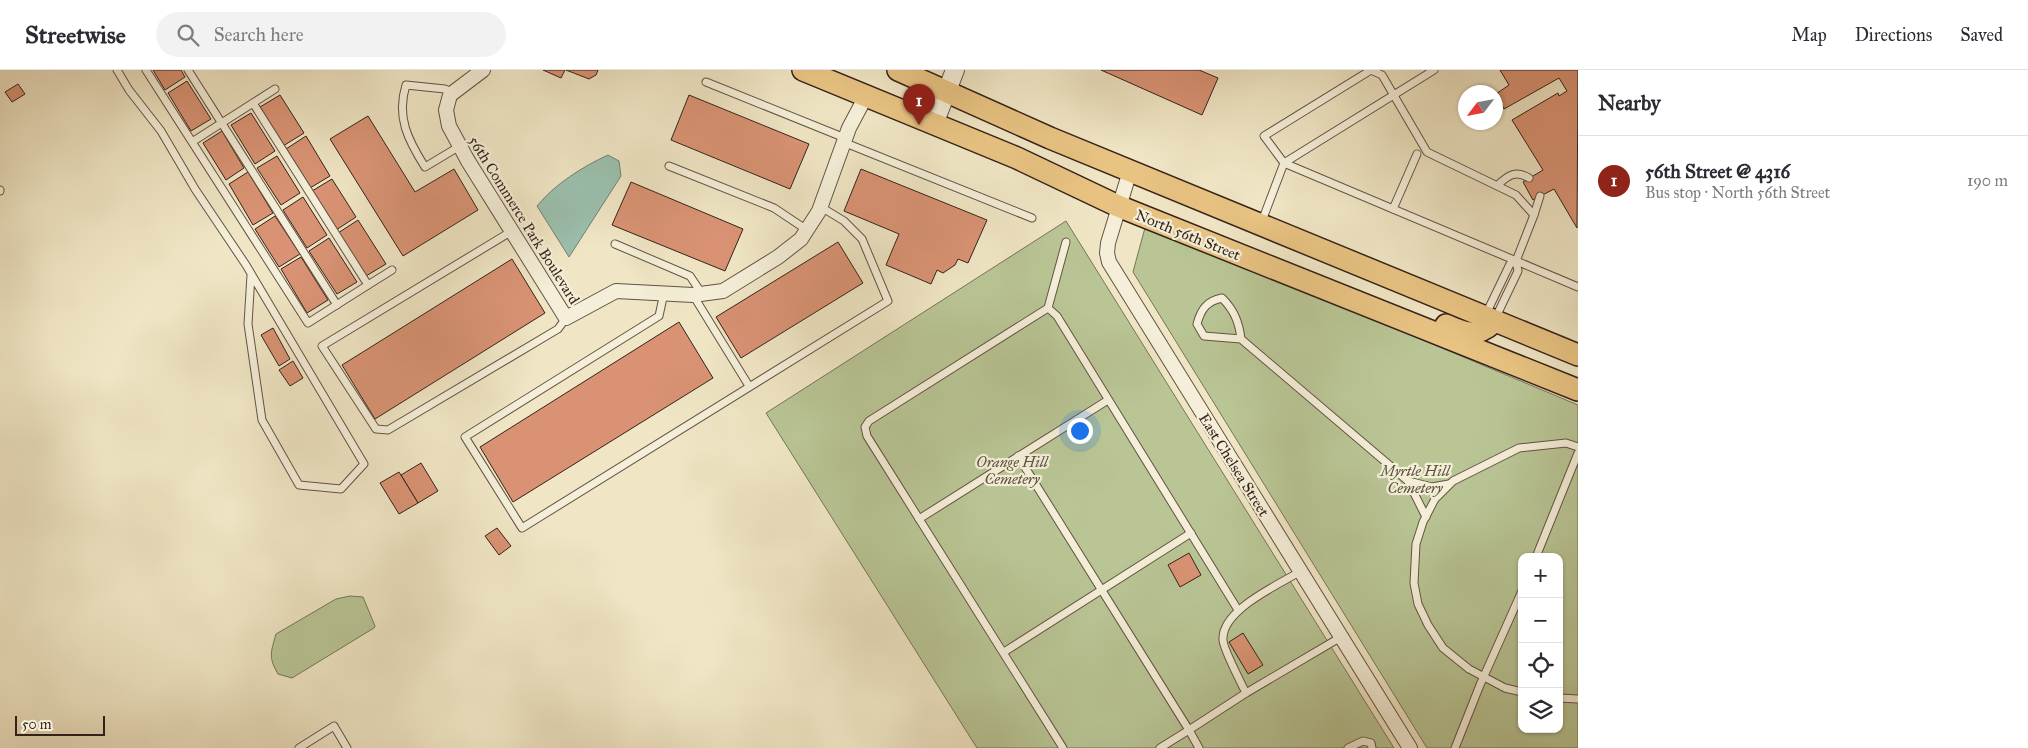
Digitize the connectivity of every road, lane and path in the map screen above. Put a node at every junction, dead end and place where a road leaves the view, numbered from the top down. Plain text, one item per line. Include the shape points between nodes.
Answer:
1 (117, 70) edge
2 (146, 70) edge
3 (188, 70) edge
4 (482, 70) edge
5 (803, 70) edge
6 (898, 70) edge
7 (954, 70) edge
8 (1434, 70) edge
9 (706, 82) dead end
10 (275, 89) dead end
11 (948, 92) junction
12 (452, 93) junction
13 (1394, 95) junction
14 (866, 96) junction
15 (253, 103) junction
16 (221, 124) junction
17 (934, 124) junction
18 (844, 140) junction
19 (192, 142) junction
20 (460, 146) junction
21 (1417, 154) dead end
22 (1284, 163) junction
23 (669, 166) dead end
24 (1130, 171) junction
25 (1528, 178) dead end
26 (1498, 185) junction
27 (1540, 196) dead end
28 (1118, 206) junction
29 (821, 207) junction
30 (1393, 209) junction
31 (1534, 215) junction
32 (1032, 218) dead end
33 (1260, 225) junction
34 (807, 230) junction
35 (512, 231) junction
36 (1066, 242) dead end
37 (615, 244) dead end
38 (1516, 261) junction
39 (392, 270) dead end
40 (251, 275) junction
41 (368, 285) junction
42 (1314, 285) junction
43 (1578, 287) edge
44 (664, 293) junction
45 (698, 295) junction
46 (336, 305) junction
47 (1048, 308) junction
48 (566, 318) junction
49 (1489, 320) junction
50 (1241, 339) junction
51 (1578, 355) edge
52 (1528, 371) junction
53 (749, 386) junction
54 (1578, 390) edge
55 (1578, 394) edge
56 (1108, 400) junction
57 (1578, 447) edge
58 (1578, 453) edge
59 (1018, 456) junction
60 (1408, 481) junction
61 (1450, 484) junction
62 (1426, 517) junction
63 (919, 519) junction
64 (1191, 534) junction
65 (1538, 553) edge
66 (1300, 571) junction
67 (1100, 590) junction
68 (1519, 598) edge
69 (1238, 610) junction
70 (1341, 637) junction
71 (1004, 652) junction
72 (1484, 676) junction
73 (1518, 691) edge
74 (1246, 693) junction
75 (1563, 698) edge
76 (1578, 699) edge
77 (1189, 730) junction
78 (299, 748) edge
79 (347, 748) edge
80 (1063, 748) edge
81 (1160, 748) edge
82 (1199, 748) edge
83 (1348, 748) edge
84 (1372, 748) edge
85 (1410, 748) edge
86 (1455, 748) edge

1 - 40 lane via 161,131
2 - 19 lane
3 - 16 lane
4 - 12 street
5 - 14 main road, North 56th Street
6 - 11 main road
7 - 11 street
8 - 13 lane
9 - 18 lane
10 - 15 lane
11 - 17 street
11 - 24 main road
12 - 20 street, 56th Commerce Park Boulevard via 446,110 449,126
12 - 20 lane via 406,85 402,98 403,124 409,142 425,167
13 - 22 lane
13 - 22 lane via 1382,75 1371,70 1264,136
13 - 26 lane via 1428,152
14 - 17 main road, North 56th Street
14 - 18 street, 56th Commerce Park Boulevard
15 - 16 lane
15 - 41 lane
16 - 19 lane
16 - 46 lane
17 - 28 main road, North 56th Street via 1017,158
18 - 29 street, 56th Commerce Park Boulevard
18 - 32 lane
19 - 46 lane via 308,323
20 - 35 street, 56th Commerce Park Boulevard
21 - 30 lane
22 - 30 lane
22 - 33 lane
23 - 34 lane via 774,208
24 - 28 street, East Chelsea Street
24 - 33 main road
25 - 26 lane via 1513,174
26 - 31 lane via 1516,195
27 - 31 lane
28 - 42 main road, North 56th Street
28 - 66 street, East Chelsea Street via 1108,243 1109,262
29 - 34 street, 56th Commerce Park Boulevard
29 - 53 lane via 844,221 862,239 888,301
30 - 38 lane
31 - 38 lane
33 - 49 main road
34 - 45 street, 56th Commerce Park Boulevard via 778,257 723,291
35 - 48 street, 56th Commerce Park Boulevard
35 - 48 lane via 322,346 376,429 388,430 558,329
36 - 47 lane
37 - 45 lane via 690,276
38 - 43 lane
38 - 49 lane via 1510,264
38 - 49 lane via 1518,270
39 - 41 lane
40 - 40 lane via 364,464 340,489 300,485 262,420 248,324
41 - 46 lane
42 - 49 main road via 1344,283 1466,334 1486,329
42 - 52 main road, North 56th Street
44 - 45 street, 56th Commerce Park Boulevard
44 - 48 street, 56th Commerce Park Boulevard via 616,291
44 - 53 lane via 659,316 465,436 522,528
45 - 53 lane
47 - 56 lane via 1057,316
47 - 63 lane via 869,421 865,427 867,436
49 - 51 main road
50 - 50 lane via 1204,336 1197,324 1200,311 1222,298 1232,307
50 - 60 lane
52 - 54 main road, North 56th Street
52 - 55 street
56 - 59 lane
56 - 64 lane
57 - 61 lane via 1566,443 1519,448
58 - 65 lane
59 - 63 lane
59 - 67 lane
60 - 61 lane via 1432,487
60 - 62 lane
61 - 62 lane via 1435,499
62 - 72 lane via 1416,544 1414,583 1418,604 1443,648 1469,669
63 - 71 lane
64 - 67 lane
64 - 69 lane
66 - 69 lane
66 - 70 street, East Chelsea Street
67 - 71 lane
67 - 77 lane
68 - 72 lane
69 - 74 lane via 1227,624 1223,641
70 - 74 lane
70 - 85 street, East Chelsea Street
71 - 80 lane
72 - 73 lane
72 - 86 lane
74 - 77 lane
75 - 76 lane
77 - 81 lane
77 - 82 lane
78 - 79 lane via 334,726
83 - 84 lane via 1363,741 1371,743

